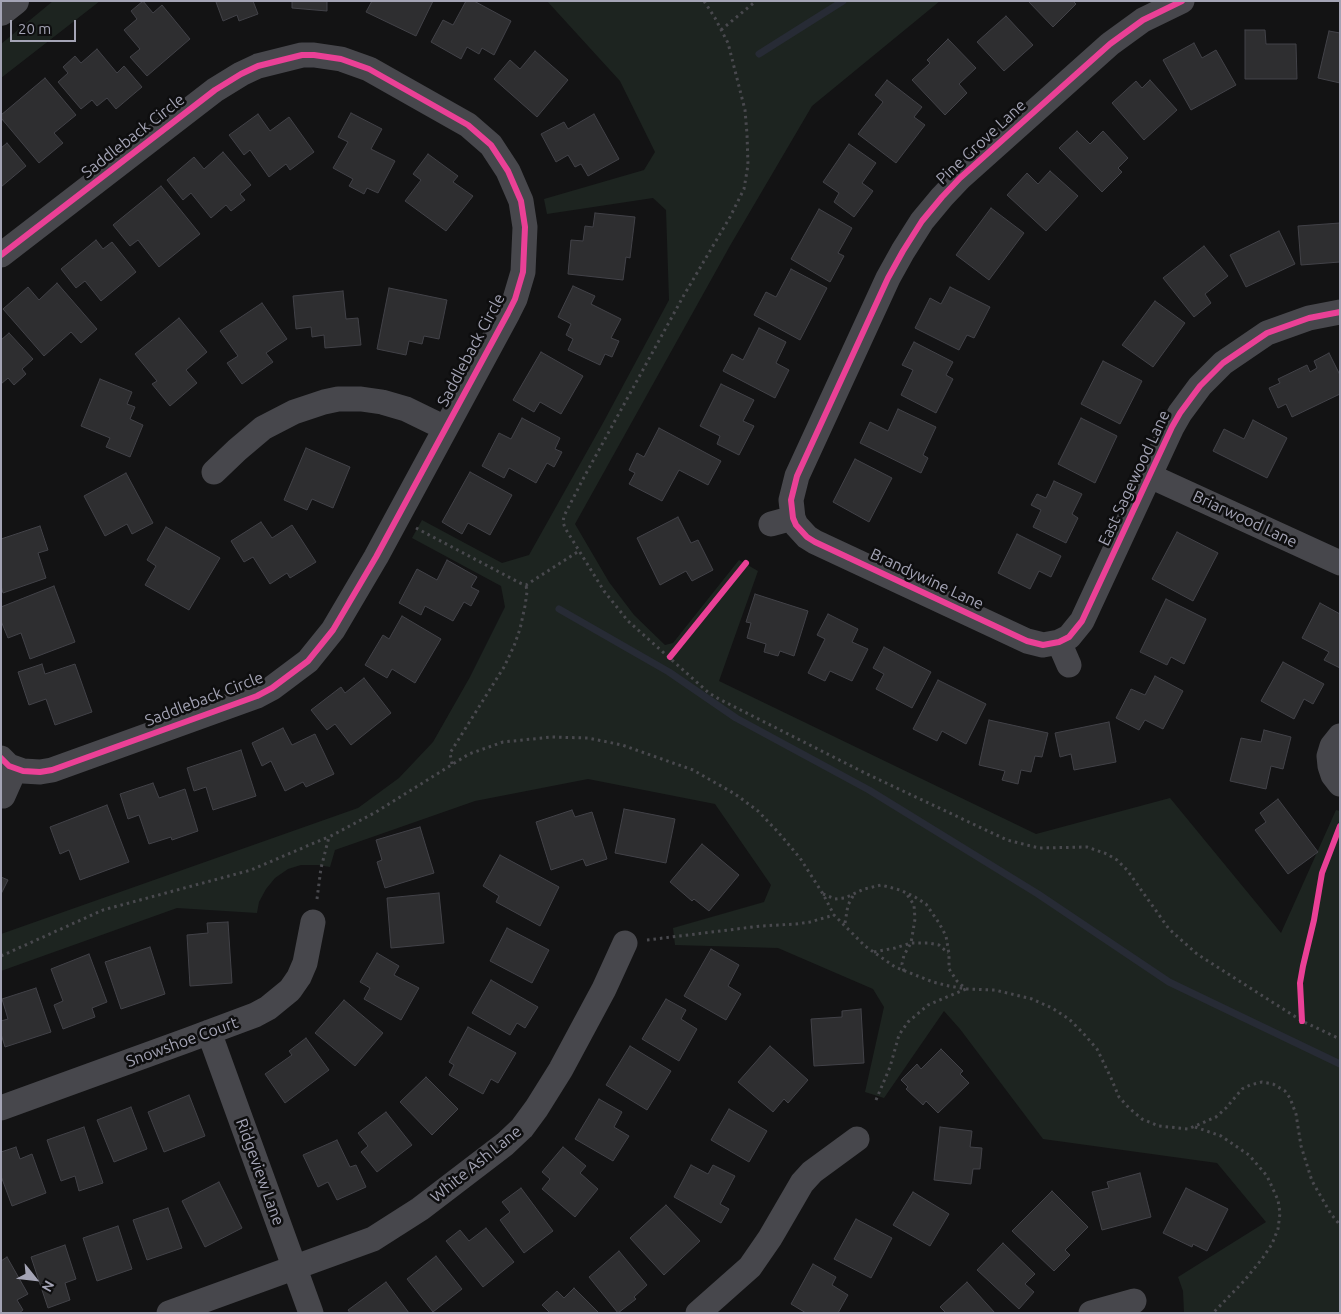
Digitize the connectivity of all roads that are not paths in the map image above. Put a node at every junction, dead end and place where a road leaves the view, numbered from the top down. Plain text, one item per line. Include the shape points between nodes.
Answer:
1 (15, 1) edge
2 (1182, 1) edge
3 (1, 12) edge
4 (1, 255) edge
5 (1340, 312) edge
6 (445, 428) junction
7 (214, 472) dead end
8 (1150, 476) junction
9 (782, 521) joint
10 (1340, 563) edge
11 (1059, 642) junction
12 (1069, 665) dead end
13 (1340, 736) edge
14 (8, 764) edge
15 (1340, 784) edge
16 (3, 796) dead end
17 (313, 922) road end
18 (625, 943) road end
19 (209, 1032) junction
20 (1, 1108) edge
21 (857, 1139) dead end
22 (295, 1268) junction
23 (1134, 1301) dead end
24 (169, 1313) edge
25 (311, 1313) edge
26 (698, 1313) edge
27 (1091, 1313) edge

1 - 3 street
2 - 9 street, Pine Grove Lane via 1143,20 1110,44 960,178 922,221 888,278 797,476
4 - 6 street, Saddleback Circle via 241,74 272,62 302,56 328,57 369,69 456,117 480,134 500,156 521,200 526,244 523,272 515,299
5 - 8 street, East Sagewood Lane via 1308,318 1267,333 1223,363 1180,413
6 - 7 street via 388,404 338,399 309,406 263,428
6 - 14 street, Saddleback Circle via 347,607 318,650 299,669 257,696 68,764 40,772
8 - 10 street, Briarwood Lane
8 - 11 street, East Sagewood Lane via 1082,621 1069,637
9 - 11 street, Brandywine Lane via 807,537 1028,640 1043,645
11 - 12 street
13 - 15 street via 1332,746 1330,756 1333,775
14 - 16 street
17 - 19 street, Snowshoe Court via 305,963 290,990 268,1008
18 - 22 street, White Ash Lane via 561,1069 536,1109 506,1144 420,1209 373,1239
19 - 20 street, Snowshoe Court
19 - 22 street, Ridgeview Lane
21 - 26 street via 812,1172 750,1267
22 - 24 street, White Ash Lane
22 - 25 street, Ridgeview Lane
23 - 27 street

